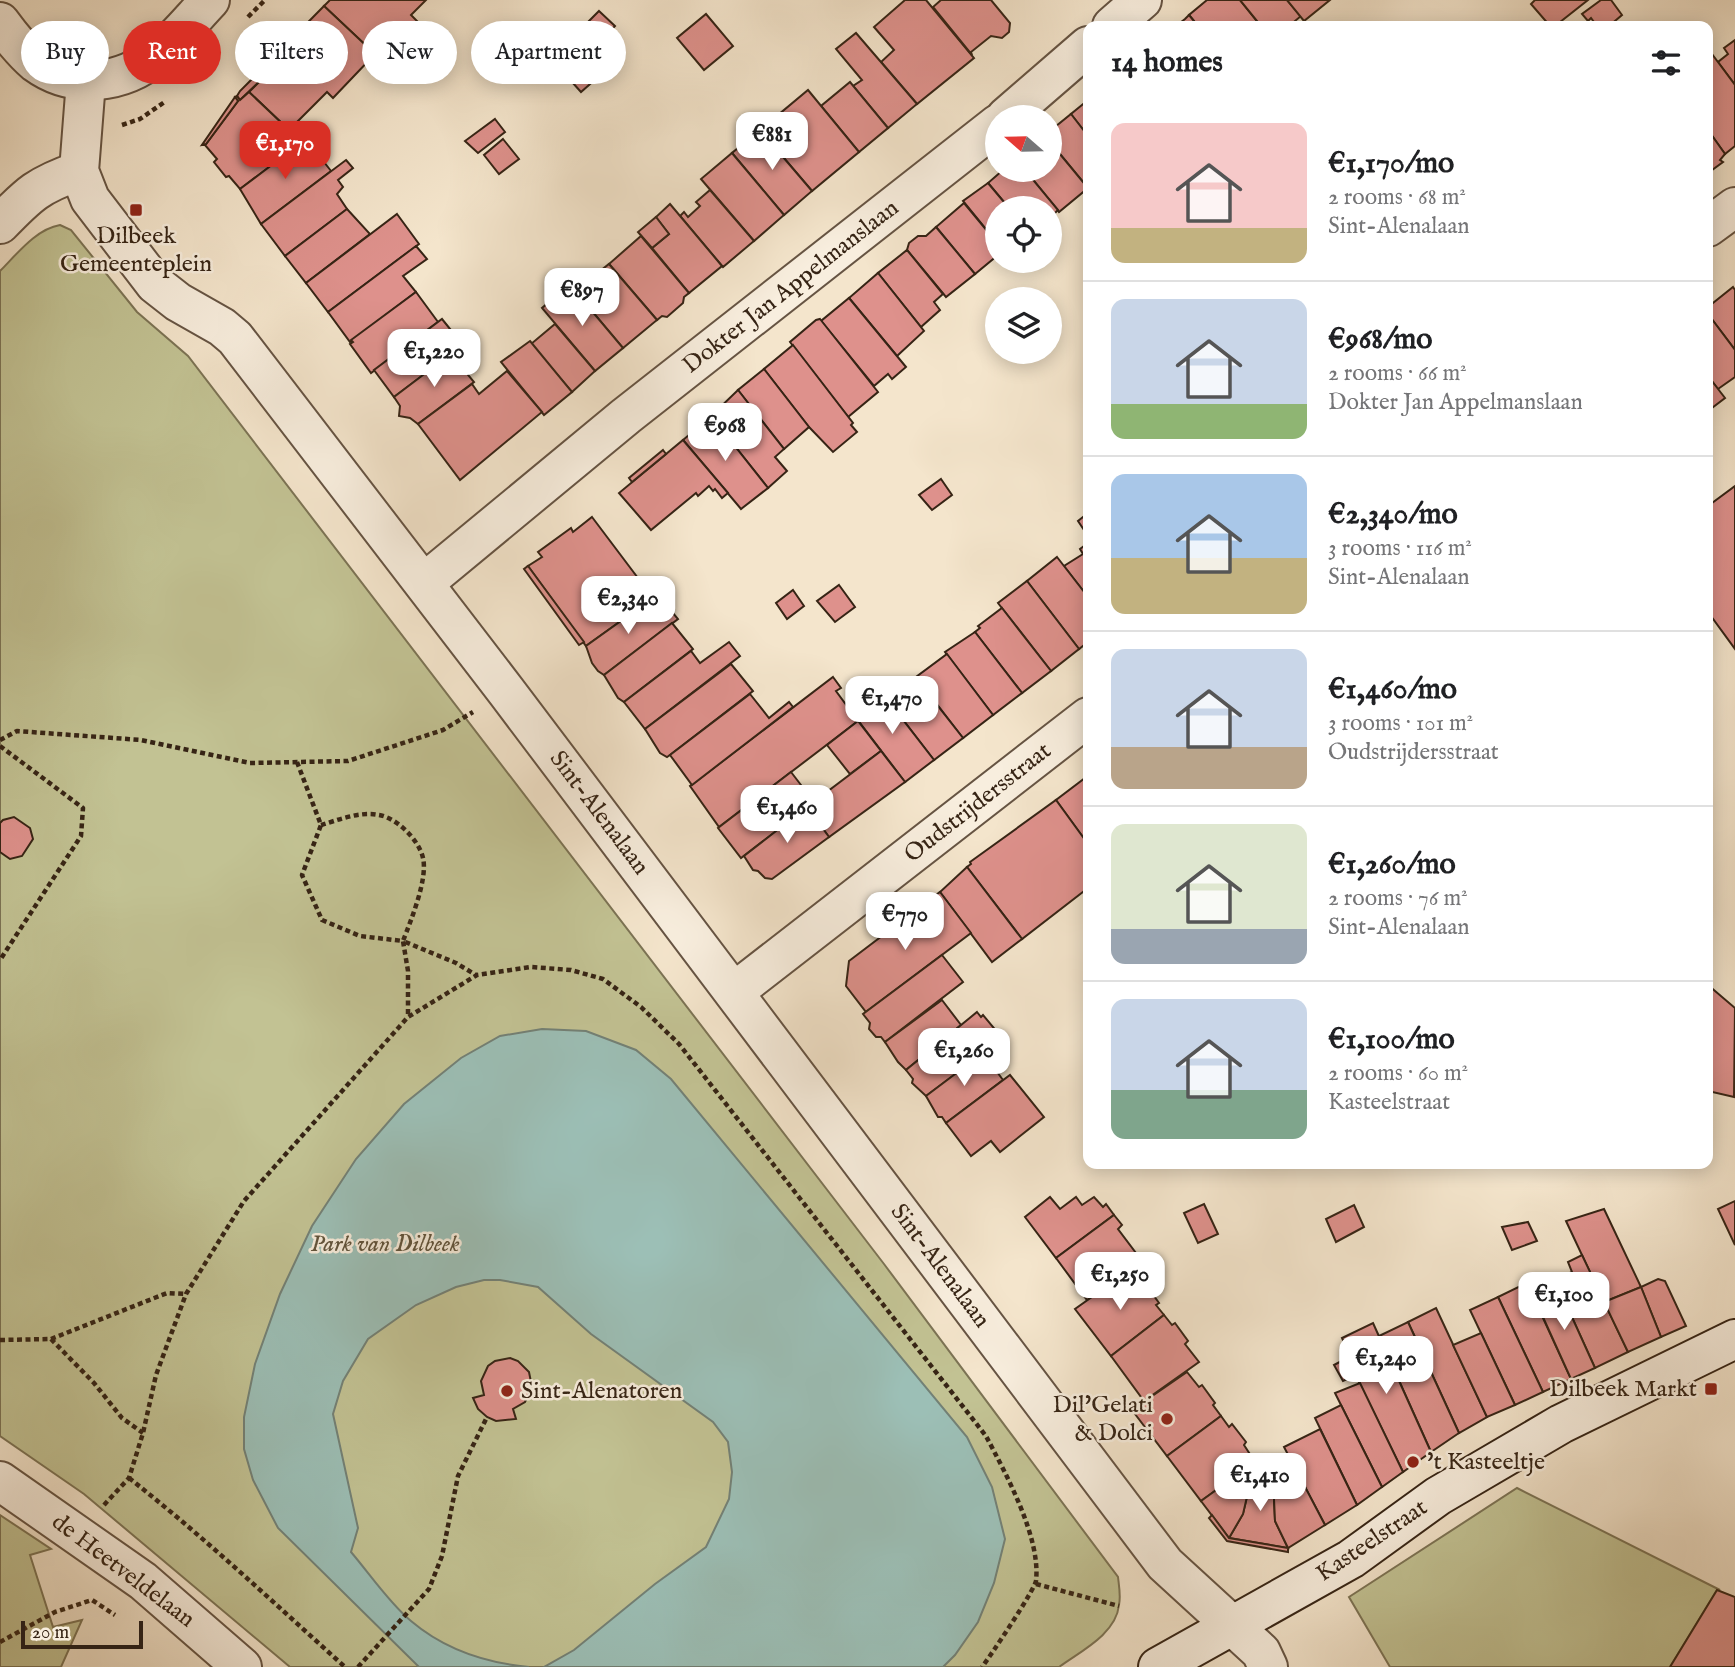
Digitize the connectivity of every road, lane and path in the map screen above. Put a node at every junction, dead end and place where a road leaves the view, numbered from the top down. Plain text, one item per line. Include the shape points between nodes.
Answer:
1 (210, 0) edge
2 (1142, 0) edge
3 (1118, 21) edge
4 (0, 22) edge
5 (21, 49) edge
6 (1083, 50) edge
7 (109, 78) edge
8 (86, 84) edge
9 (1020, 105) edge
10 (985, 134) edge
11 (79, 171) junction
12 (1735, 207) edge
13 (1713, 223) edge
14 (0, 224) edge
15 (424, 583) junction
16 (506, 691) junction
17 (1083, 720) edge
18 (0, 740) edge
19 (0, 746) edge
20 (297, 762) junction
21 (321, 825) junction
22 (403, 941) junction
23 (1, 956) edge
24 (477, 975) junction
25 (734, 992) junction
26 (408, 1017) junction
27 (186, 1294) junction
28 (51, 1339) junction
29 (1735, 1339) edge
30 (0, 1340) edge
31 (487, 1417) dead end
32 (143, 1433) junction
33 (0, 1481) edge
34 (1036, 1584) junction
35 (1119, 1606) dead end
36 (118, 1617) dead end
37 (1231, 1626) junction
38 (0, 1642) edge
39 (242, 1667) edge
40 (345, 1667) edge
41 (358, 1667) edge
42 (982, 1667) edge
43 (1158, 1667) edge
44 (1268, 1667) edge

1 - 7 street via 157,56 127,74
2 - 3 street
4 - 5 street
6 - 9 street
8 - 11 street, Sint-Alenalaan
10 - 15 street, Dokter Jan Appelmanslaan via 626,416
11 - 14 street via 30,192
11 - 15 street, Sint-Alenalaan via 90,199 155,284 235,338
12 - 13 street
15 - 16 street, Sint-Alenalaan
16 - 20 path via 443,730 348,761
16 - 25 street, Sint-Alenalaan
17 - 25 street, Oudstrijdersstraat
18 - 20 path via 17,731 102,737 141,740 250,763
19 - 23 path via 83,808 80,836
20 - 21 path
21 - 22 path via 302,875 322,920 360,936
21 - 22 path via 379,814 410,831 423,858 419,896
22 - 24 path
22 - 26 path
24 - 26 path
24 - 34 path via 531,967 603,978 679,1044 986,1436 1013,1489 1035,1551
25 - 37 street, Sint-Alenalaan via 1165,1564
26 - 27 path via 244,1201
27 - 28 path via 167,1293
27 - 32 path via 156,1375
28 - 30 path
28 - 32 path via 122,1418
29 - 37 street, Kasteelstraat via 1561,1424 1438,1496 1351,1559
31 - 41 path via 458,1476 442,1556 429,1589
32 - 40 path via 129,1478
33 - 39 street, de Heetveldelaan via 143,1581
34 - 35 path
34 - 42 path
36 - 38 path via 92,1600 55,1612
37 - 43 street, Kasteelstraat
37 - 44 street, Sint-Alenalaan via 1261,1652

